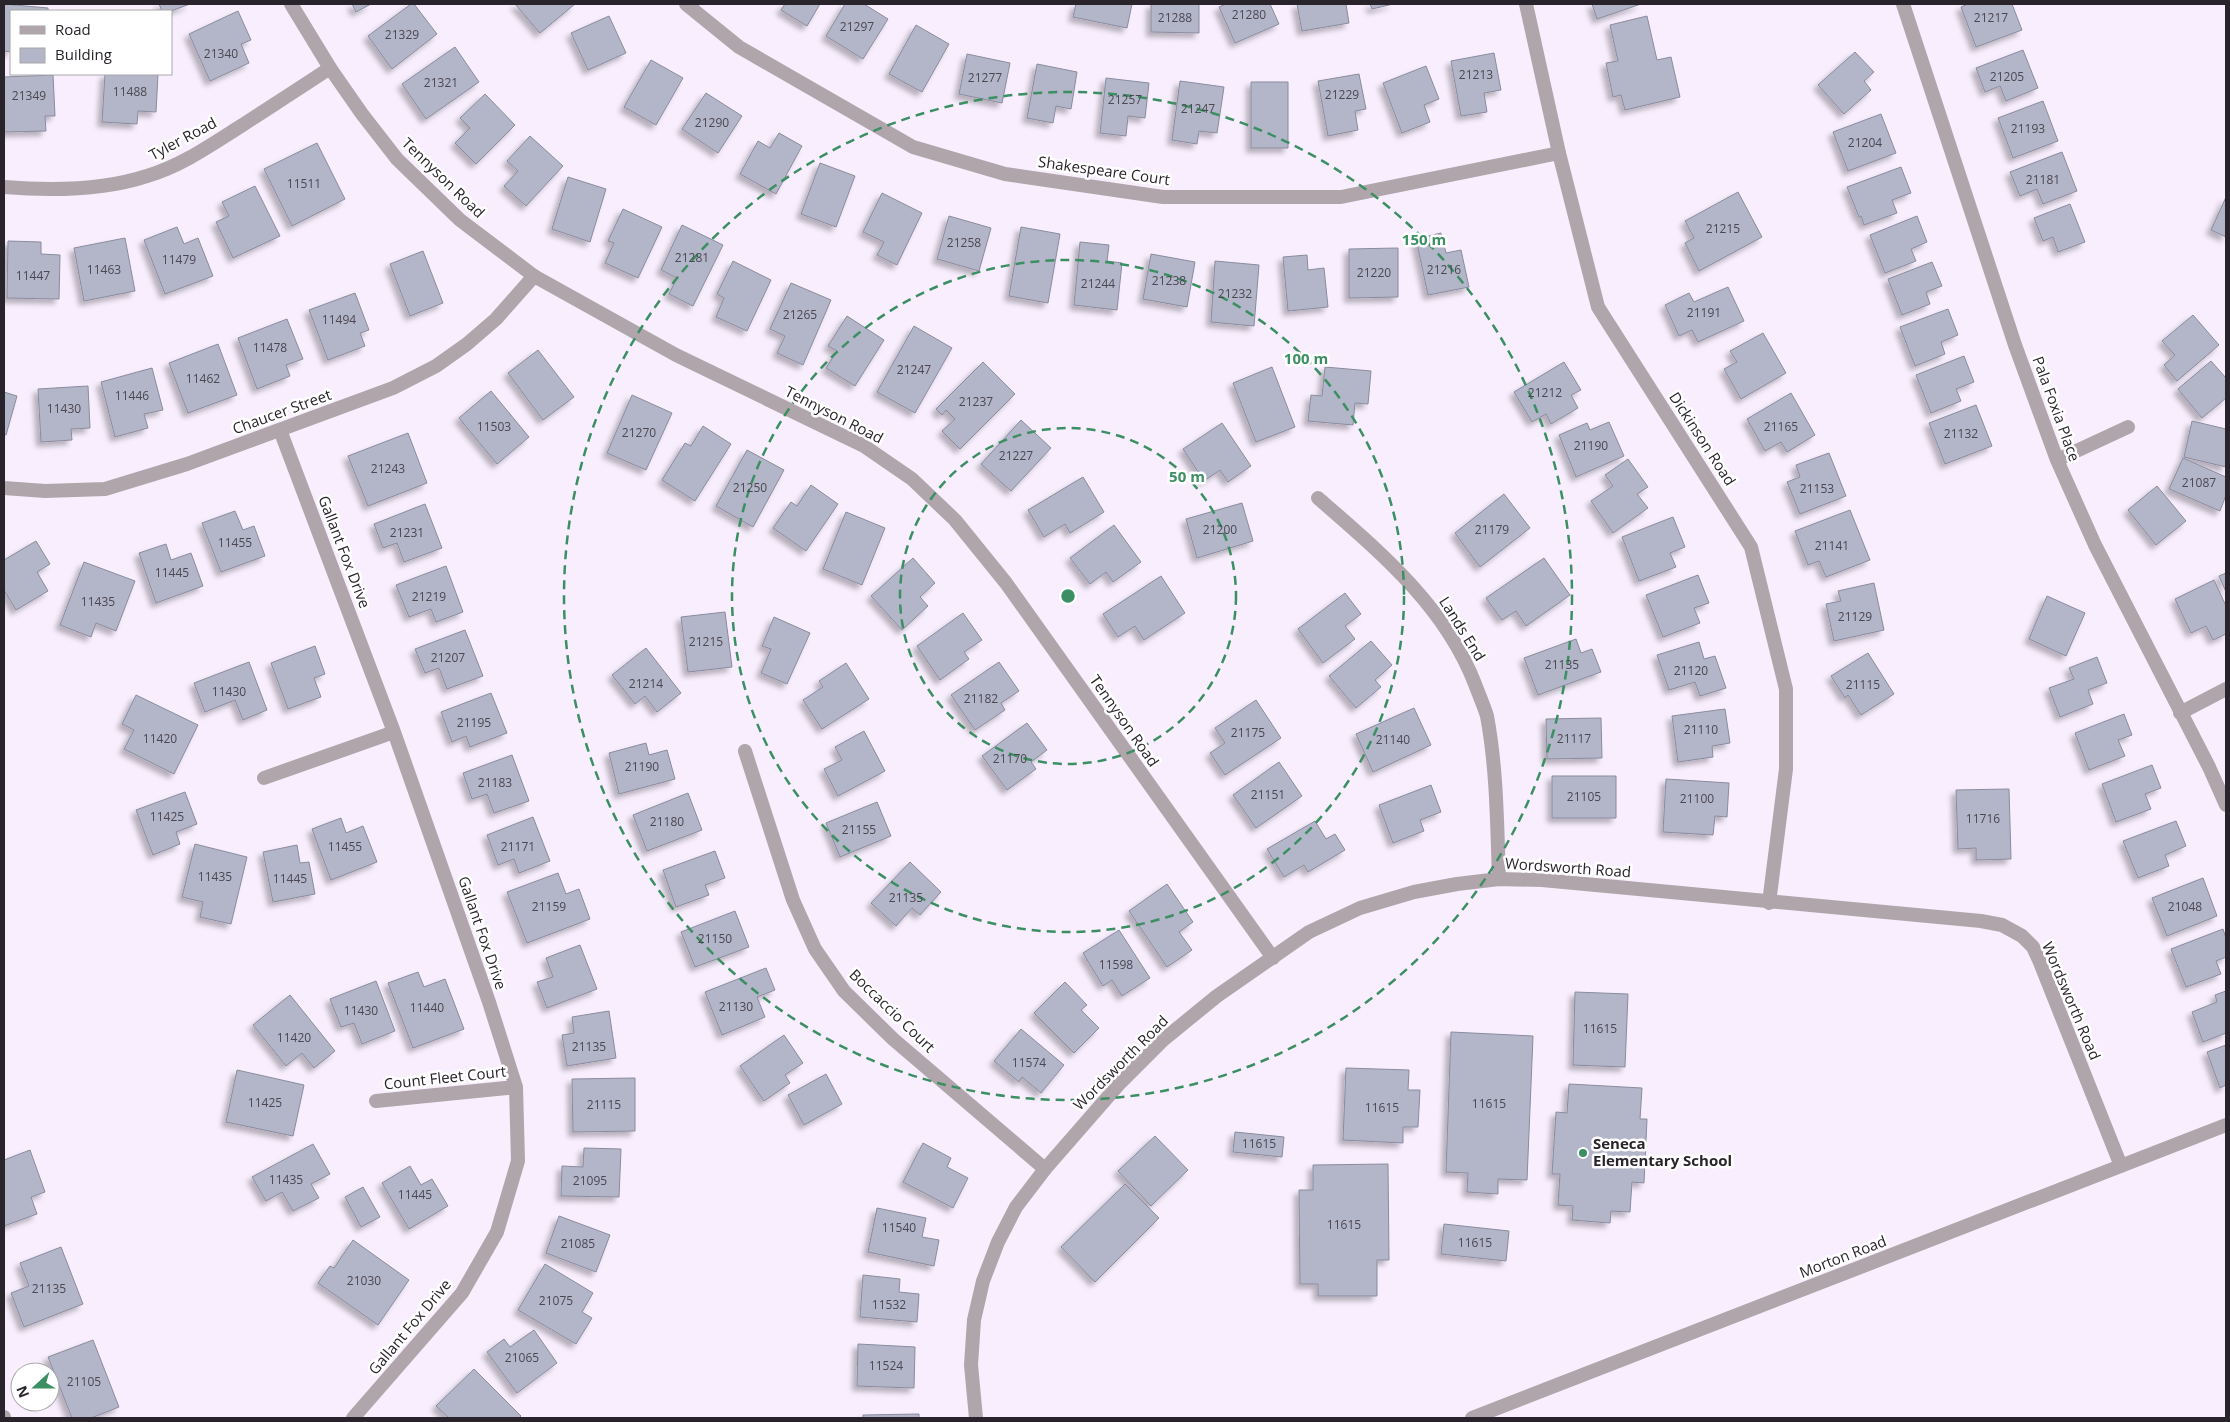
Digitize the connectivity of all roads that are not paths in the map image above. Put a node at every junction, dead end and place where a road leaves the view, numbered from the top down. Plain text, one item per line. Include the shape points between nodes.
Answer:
1 (291, 4) edge
2 (686, 4) edge
3 (1526, 4) edge
4 (1903, 4) edge
5 (330, 68) junction
6 (1559, 152) junction
7 (4, 187) edge
8 (534, 276) junction
9 (2128, 427) dead end
10 (280, 430) junction
11 (2057, 460) junction
12 (4, 488) edge
13 (1318, 498) dead end
14 (2226, 689) edge
15 (2180, 713) junction
16 (394, 732) junction
17 (745, 751) dead end
18 (264, 778) dead end
19 (2226, 805) edge
20 (1499, 879) junction
21 (1769, 902) junction
22 (1273, 958) junction
23 (516, 1087) junction
24 (376, 1101) dead end
25 (2226, 1125) edge
26 (2121, 1166) junction
27 (1045, 1169) junction
28 (353, 1418) edge
29 (976, 1418) edge
30 (1472, 1418) edge

1 - 5 street, Tennyson Road
2 - 6 street, Shakespeare Court via 739,47 913,147 1005,174 1163,197 1341,197
3 - 6 street, Dickinson Road
4 - 11 street, Pala Foxia Place via 2015,345
5 - 7 street, Tyler Road via 208,148 146,176 101,186 51,191
5 - 8 street, Tennyson Road via 397,159 460,220
6 - 21 street, Dickinson Road via 1598,307 1751,546 1786,689 1786,769
8 - 10 street, Chaucer Street via 496,319 436,366 393,388
8 - 22 street, Tennyson Road via 676,355 864,446 912,479 955,520 1006,582
9 - 11 street
10 - 12 street, Chaucer Street via 187,464 105,489 45,491
10 - 16 street, Gallant Fox Drive
11 - 15 street, Pala Foxia Place via 2095,545
13 - 20 street, Lands End via 1382,554 1431,607 1465,658 1486,714 1494,772
14 - 15 street
15 - 19 street, Pala Foxia Place
16 - 18 street
16 - 23 street, Gallant Fox Drive
17 - 27 street, Boccaccio Court via 793,900 815,949 844,991 893,1038
20 - 21 street, Wordsworth Road via 1542,880
20 - 22 street, Wordsworth Road via 1414,892 1360,908 1309,932
21 - 26 street, Wordsworth Road via 1981,921 2002,925 2022,936 2039,960
22 - 27 street, Wordsworth Road via 1217,996 1163,1040 1120,1083
23 - 24 street, Count Fleet Court
23 - 28 street, Gallant Fox Drive via 518,1161 497,1232 462,1293
25 - 26 street, Morton Road
26 - 30 street, Morton Road
27 - 29 street, Wordsworth Road via 1016,1207 983,1281 974,1320 971,1365

